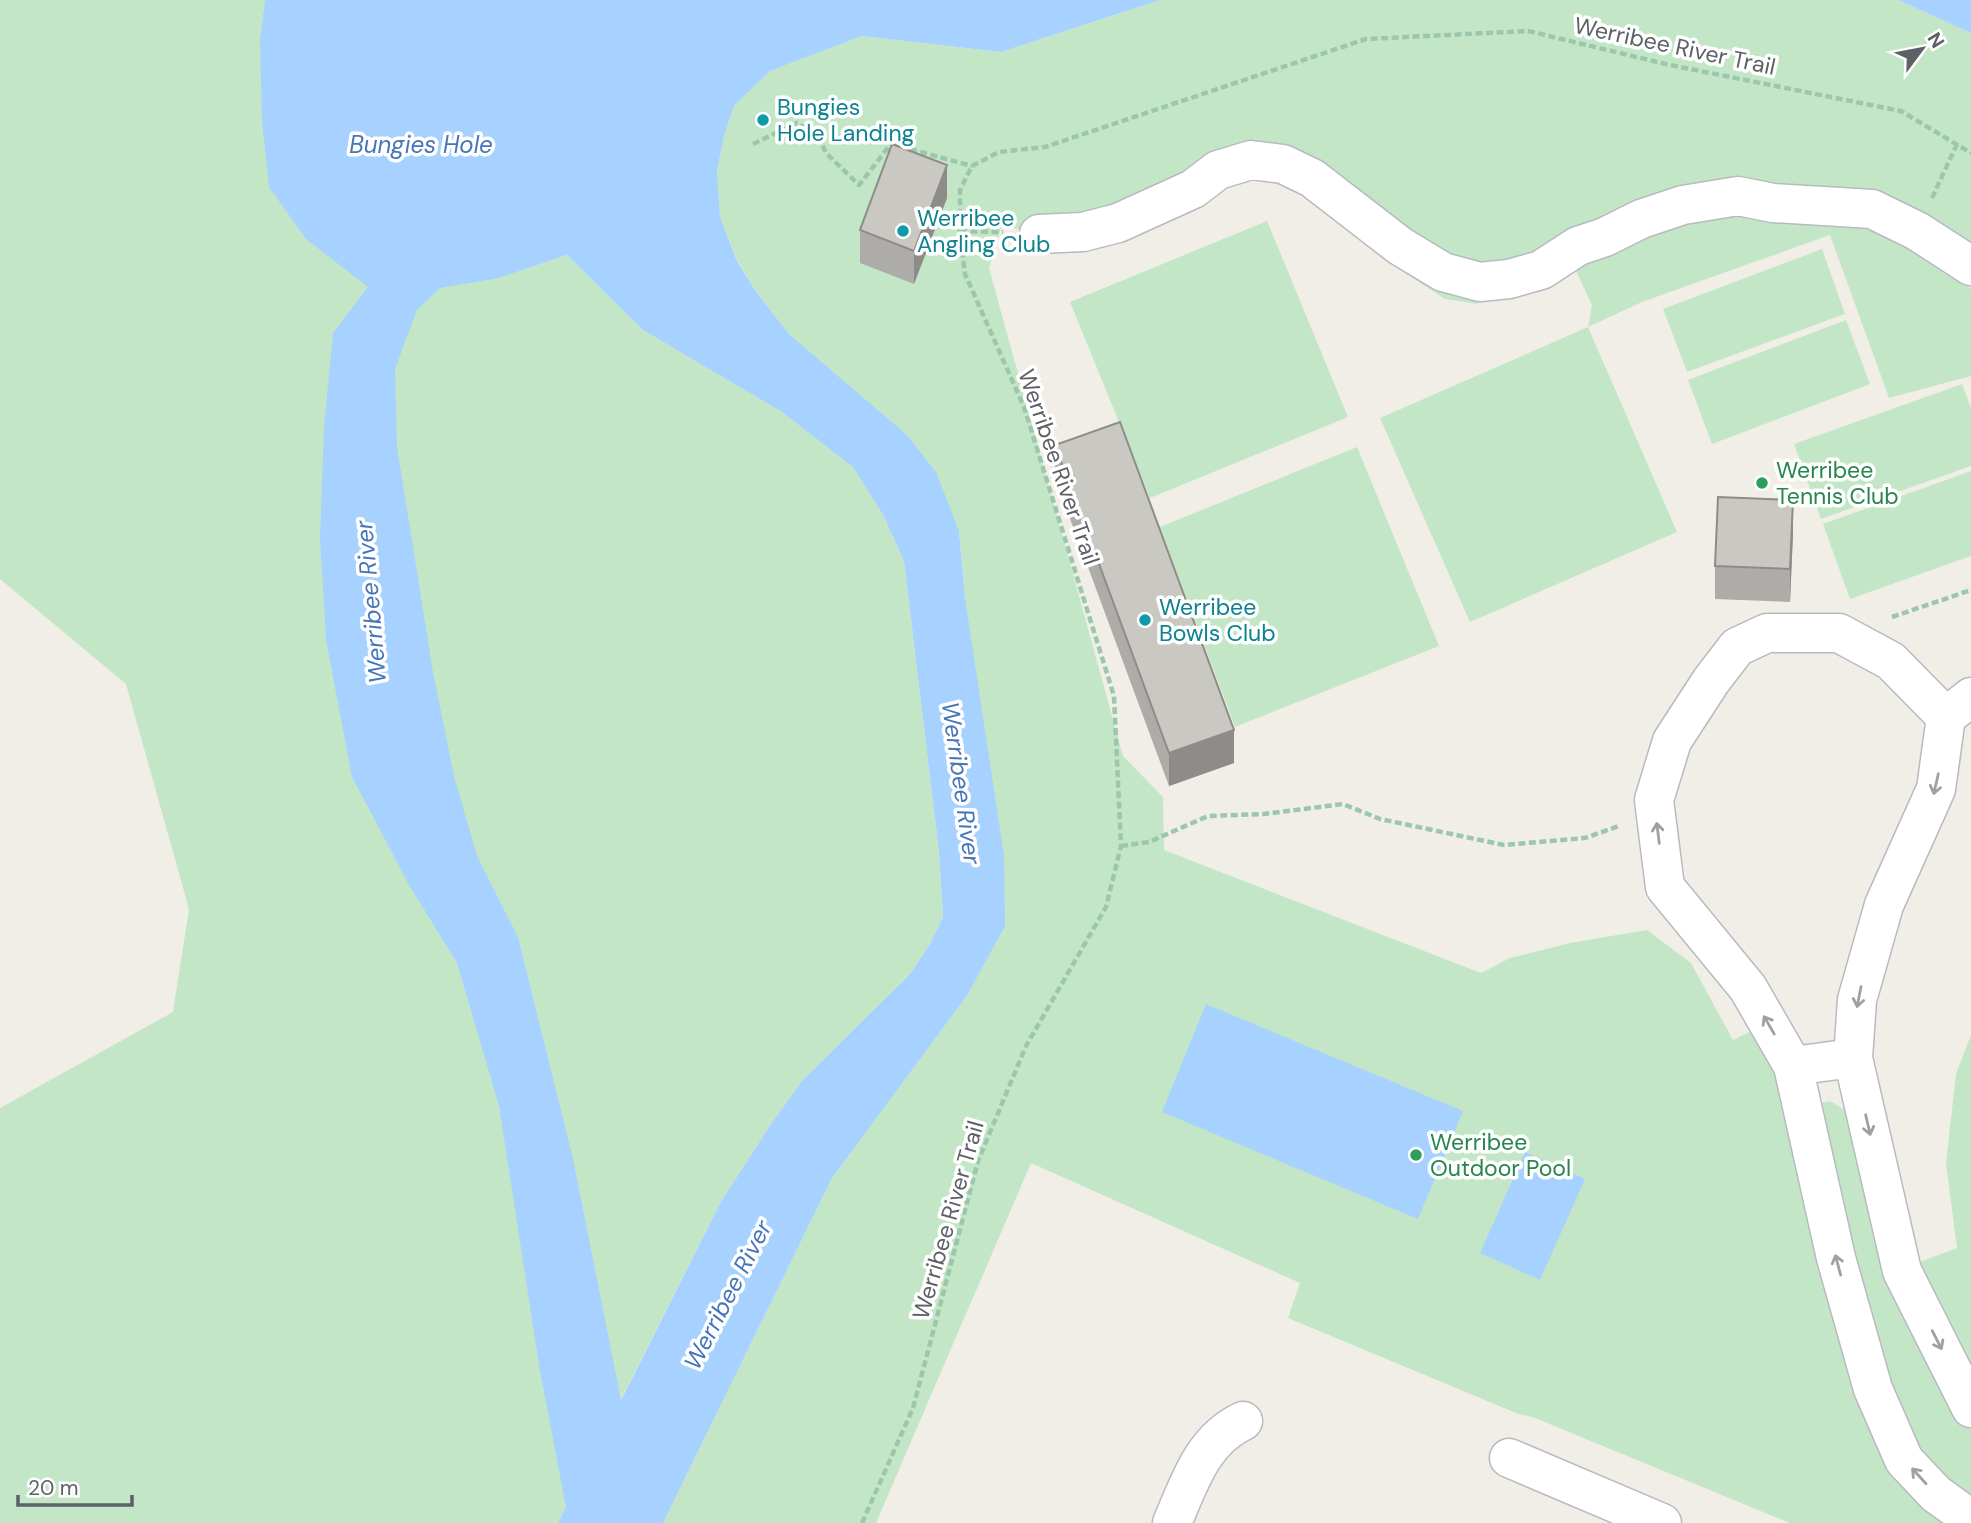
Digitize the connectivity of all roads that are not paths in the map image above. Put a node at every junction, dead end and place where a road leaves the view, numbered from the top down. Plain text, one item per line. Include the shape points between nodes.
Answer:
1 (1039, 234) dead end
2 (1971, 266) edge
3 (1959, 707) edge
4 (1853, 1058) junction
5 (1793, 1066) junction
6 (1971, 1408) edge
7 (1243, 1421) dead end
8 (1509, 1458) dead end
9 (1971, 1519) edge
10 (1172, 1523) edge
11 (1662, 1523) edge

1 - 2 street via 1083,232 1118,223 1193,188 1218,170 1251,160 1283,164 1312,178 1401,246 1443,272 1480,282 1541,270 1578,246 1683,205 1738,197 1872,209
3 -> 4 street via 1937,789 1884,905 1857,1000
5 -> 3 street via 1748,988 1665,887 1654,800 1672,741 1737,647 1768,633 1839,633
4 - 5 street
4 -> 6 street via 1902,1271
9 -> 5 street via 1936,1494 1905,1460 1872,1389 1836,1258
7 - 10 street via 1226,1429 1207,1449
8 - 11 street

